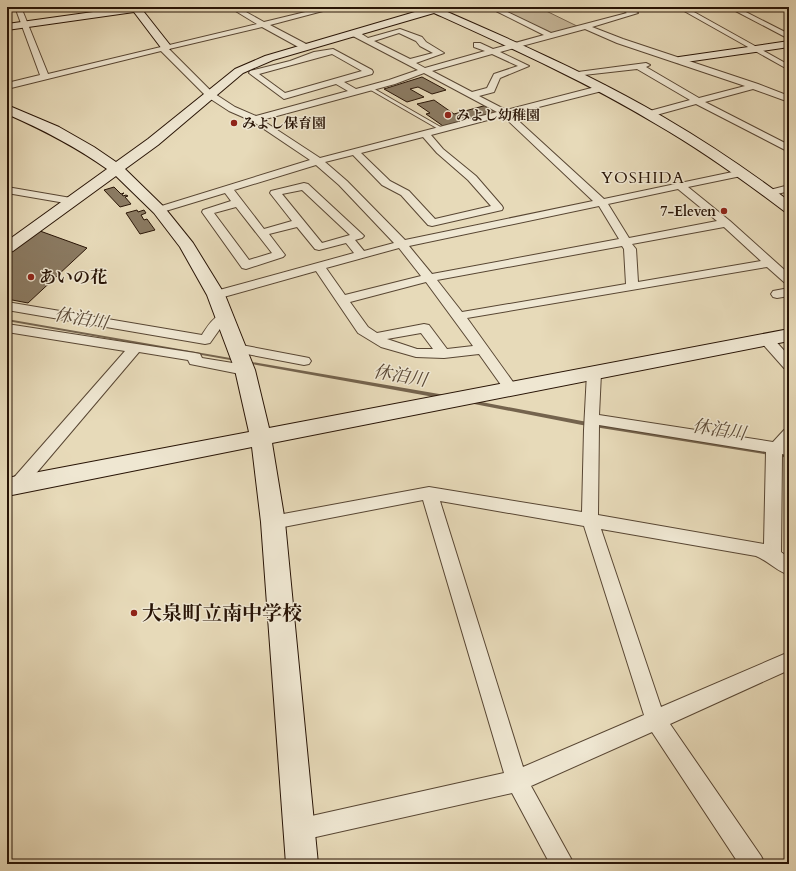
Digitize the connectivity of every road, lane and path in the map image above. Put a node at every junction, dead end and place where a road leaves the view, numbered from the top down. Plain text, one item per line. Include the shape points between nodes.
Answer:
1 (18, 7) edge
2 (232, 7) edge
3 (335, 7) edge
4 (491, 7) edge
5 (621, 7) edge
6 (680, 7) edge
7 (731, 7) edge
8 (785, 7) edge
9 (135, 8) edge
10 (431, 8) edge
11 (789, 9) edge
12 (263, 24) junction
13 (25, 25) junction
14 (7, 27) edge
15 (588, 27) junction
16 (354, 33) junction
17 (551, 36) junction
18 (789, 37) edge
19 (368, 40) junction
20 (789, 44) edge
21 (477, 45) dead end
22 (517, 46) junction
23 (166, 47) junction
24 (305, 47) junction
25 (754, 49) junction
26 (494, 52) junction
27 (679, 60) junction
28 (410, 62) junction
29 (638, 66) junction
30 (789, 68) edge
31 (426, 70) junction
32 (578, 74) junction
33 (45, 77) junction
34 (337, 81) junction
35 (7, 86) edge
36 (755, 86) junction
37 (370, 88) junction
38 (603, 88) junction
39 (355, 92) junction
40 (209, 94) junction
41 (472, 95) junction
42 (789, 99) edge
43 (698, 102) junction
44 (7, 109) edge
45 (505, 113) junction
46 (650, 114) junction
47 (256, 120) junction
48 (442, 129) junction
49 (425, 133) junction
50 (787, 146) edge
51 (354, 151) junction
52 (318, 161) junction
53 (117, 169) junction
54 (742, 172) junction
55 (680, 186) junction
56 (789, 188) edge
57 (227, 189) junction
58 (7, 190) edge
59 (770, 193) junction
60 (70, 201) junction
61 (238, 203) junction
62 (602, 203) junction
63 (789, 208) edge
64 (159, 210) junction
65 (299, 223) junction
66 (726, 223) junction
67 (261, 233) junction
68 (348, 239) junction
69 (626, 243) junction
70 (402, 244) junction
71 (7, 248) edge
72 (362, 255) junction
73 (770, 263) junction
74 (319, 267) junction
75 (428, 278) junction
76 (789, 280) edge
77 (632, 286) junction
78 (216, 295) junction
79 (342, 300) junction
80 (7, 306) edge
81 (459, 316) junction
82 (224, 318) junction
83 (7, 328) edge
84 (789, 335) edge
85 (375, 337) junction
86 (766, 339) junction
87 (136, 347) junction
88 (482, 349) junction
89 (444, 354) junction
90 (240, 359) junction
91 (304, 361) dead end
92 (789, 365) edge
93 (594, 373) junction
94 (511, 389) junction
95 (592, 424) junction
96 (789, 434) edge
97 (261, 439) junction
98 (778, 452) edge
99 (11, 487) edge
100 (429, 493) junction
101 (590, 520) junction
102 (273, 522) junction
103 (772, 555) junction
104 (789, 568) edge
105 (789, 661) edge
106 (655, 719) junction
107 (517, 781) junction
108 (298, 830) junction
109 (302, 864) edge
110 (562, 864) edge
111 (753, 864) edge

1 - 13 street
2 - 12 street
3 - 12 street
4 - 17 street
5 - 15 street via 634,13
6 - 25 street
7 - 18 street
8 - 11 street
9 - 13 street
9 - 23 street
10 - 16 street
10 - 22 street
12 - 23 street
12 - 24 street
13 - 14 street
13 - 33 street
15 - 17 street
15 - 27 street via 620,41
16 - 19 street
16 - 24 street
17 - 22 street
19 - 28 street
19 - 28 street via 400,31 420,39 423,44 440,53
20 - 25 street
21 - 26 street
22 - 26 street
22 - 32 street
23 - 33 street
23 - 40 street via 165,50
24 - 40 street via 253,64
25 - 27 street
25 - 30 street
26 - 31 street
26 - 41 street via 525,66 497,76 491,90
27 - 29 street
27 - 36 street
28 - 31 street
29 - 32 street
29 - 43 street
31 - 37 street
31 - 41 street
32 - 38 street
33 - 35 street
34 - 34 street via 284,96 253,73 334,51 369,72
34 - 39 street
36 - 42 street
36 - 43 street
37 - 39 street
37 - 48 lane
38 - 45 street
38 - 46 street
39 - 47 street
40 - 47 street via 232,110
40 - 53 street
41 - 45 street
43 - 46 street
43 - 50 street
44 - 53 street via 54,130
45 - 48 street
45 - 62 street
46 - 54 street
47 - 52 street
48 - 49 street
49 - 51 street
49 - 51 street via 440,151 472,178 498,208 432,223 405,193 386,183
51 - 52 street
52 - 57 street
52 - 70 street
53 - 60 street
53 - 64 street
54 - 55 street
54 - 59 street
55 - 62 street
55 - 66 street
56 - 59 street
57 - 61 street
57 - 64 street
58 - 60 street
59 - 63 street
60 - 71 street
61 - 67 street
61 - 67 street via 207,212 246,265 279,255
62 - 69 street
62 - 70 street
64 - 78 street via 187,246
65 - 67 street
65 - 68 street via 319,247
65 - 68 street via 274,193 304,186 358,236
66 - 69 street
66 - 73 street
68 - 72 street
69 - 75 street
69 - 77 street via 630,249
70 - 72 street
70 - 75 street
72 - 74 street
73 - 76 street
73 - 77 street
74 - 78 street
74 - 79 street
75 - 79 street
75 - 81 street
77 - 81 street
78 - 82 street
79 - 85 street via 363,330
80 - 82 street via 205,340
81 - 88 street
82 - 90 street
83 - 87 street
84 - 86 street
85 - 89 street via 386,344 416,353
85 - 89 street via 424,328
86 - 92 street
86 - 93 street
87 - 90 street via 195,360
87 - 99 street
88 - 89 street
88 - 94 street
90 - 91 street
90 - 97 street
93 - 94 street
93 - 95 street
94 - 97 street
95 - 98 street
95 - 101 street
96 - 98 street
97 - 99 street
97 - 102 street
98 - 103 street
100 - 101 street
100 - 102 street
100 - 107 street
101 - 103 street via 758,549
101 - 106 street
102 - 108 street
103 - 104 street
105 - 106 street
106 - 107 street
106 - 111 street
107 - 108 street
107 - 110 street
108 - 109 street

